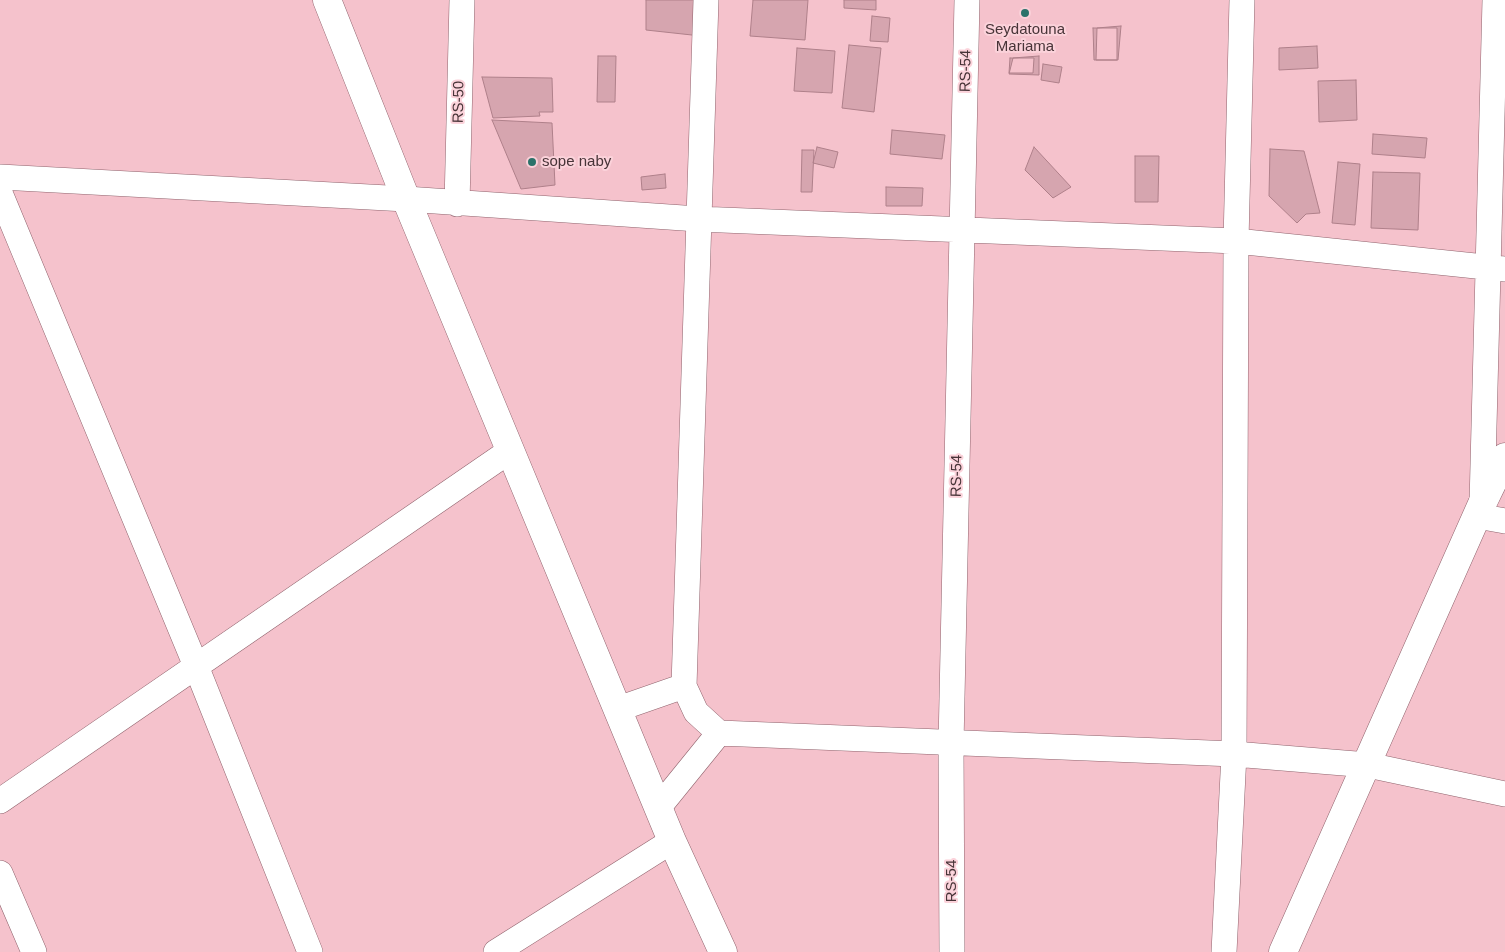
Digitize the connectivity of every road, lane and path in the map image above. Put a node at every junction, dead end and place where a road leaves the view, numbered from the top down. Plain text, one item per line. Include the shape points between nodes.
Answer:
1 (327, 0) edge
2 (462, 0) edge
3 (706, 0) edge
4 (967, 0) edge
5 (1242, 0) edge
6 (1495, 0) edge
7 (0, 177) edge
8 (0, 193) edge
9 (406, 199) junction
10 (457, 204) junction
11 (698, 219) junction
12 (962, 230) junction
13 (1236, 241) junction
14 (1496, 268) edge
15 (510, 450) junction
16 (1505, 457) edge
17 (1479, 510) junction
18 (1505, 521) edge
19 (196, 666) junction
20 (684, 686) junction
21 (618, 709) junction
22 (719, 733) junction
23 (951, 744) junction
24 (1234, 754) junction
25 (1368, 765) junction
26 (1505, 794) edge
27 (0, 801) edge
28 (659, 807) junction
29 (672, 841) junction
30 (0, 873) edge
31 (34, 952) edge
32 (310, 952) edge
33 (496, 952) edge
34 (723, 952) edge
35 (952, 952) edge
36 (1224, 952) edge
37 (1283, 952) edge

1 - 9 street
2 - 10 street, RS-50
3 - 11 street
4 - 12 street, RS-54
5 - 13 street
6 - 14 street
7 - 9 street
8 - 19 street
9 - 10 street
9 - 15 street
10 - 11 street
11 - 12 street
11 - 20 street
12 - 13 street
12 - 23 street, RS-54
13 - 14 street
13 - 24 street
14 - 17 street
15 - 19 street
15 - 21 street
16 - 17 street
17 - 18 street
17 - 25 street
19 - 27 street
19 - 32 street
20 - 21 street
20 - 22 street via 696,712
21 - 28 street
22 - 23 street
22 - 28 street
23 - 24 street
23 - 35 street, RS-54
24 - 25 street
24 - 36 street
25 - 26 street
25 - 37 street
28 - 29 street
29 - 33 street
29 - 34 street
30 - 31 street

